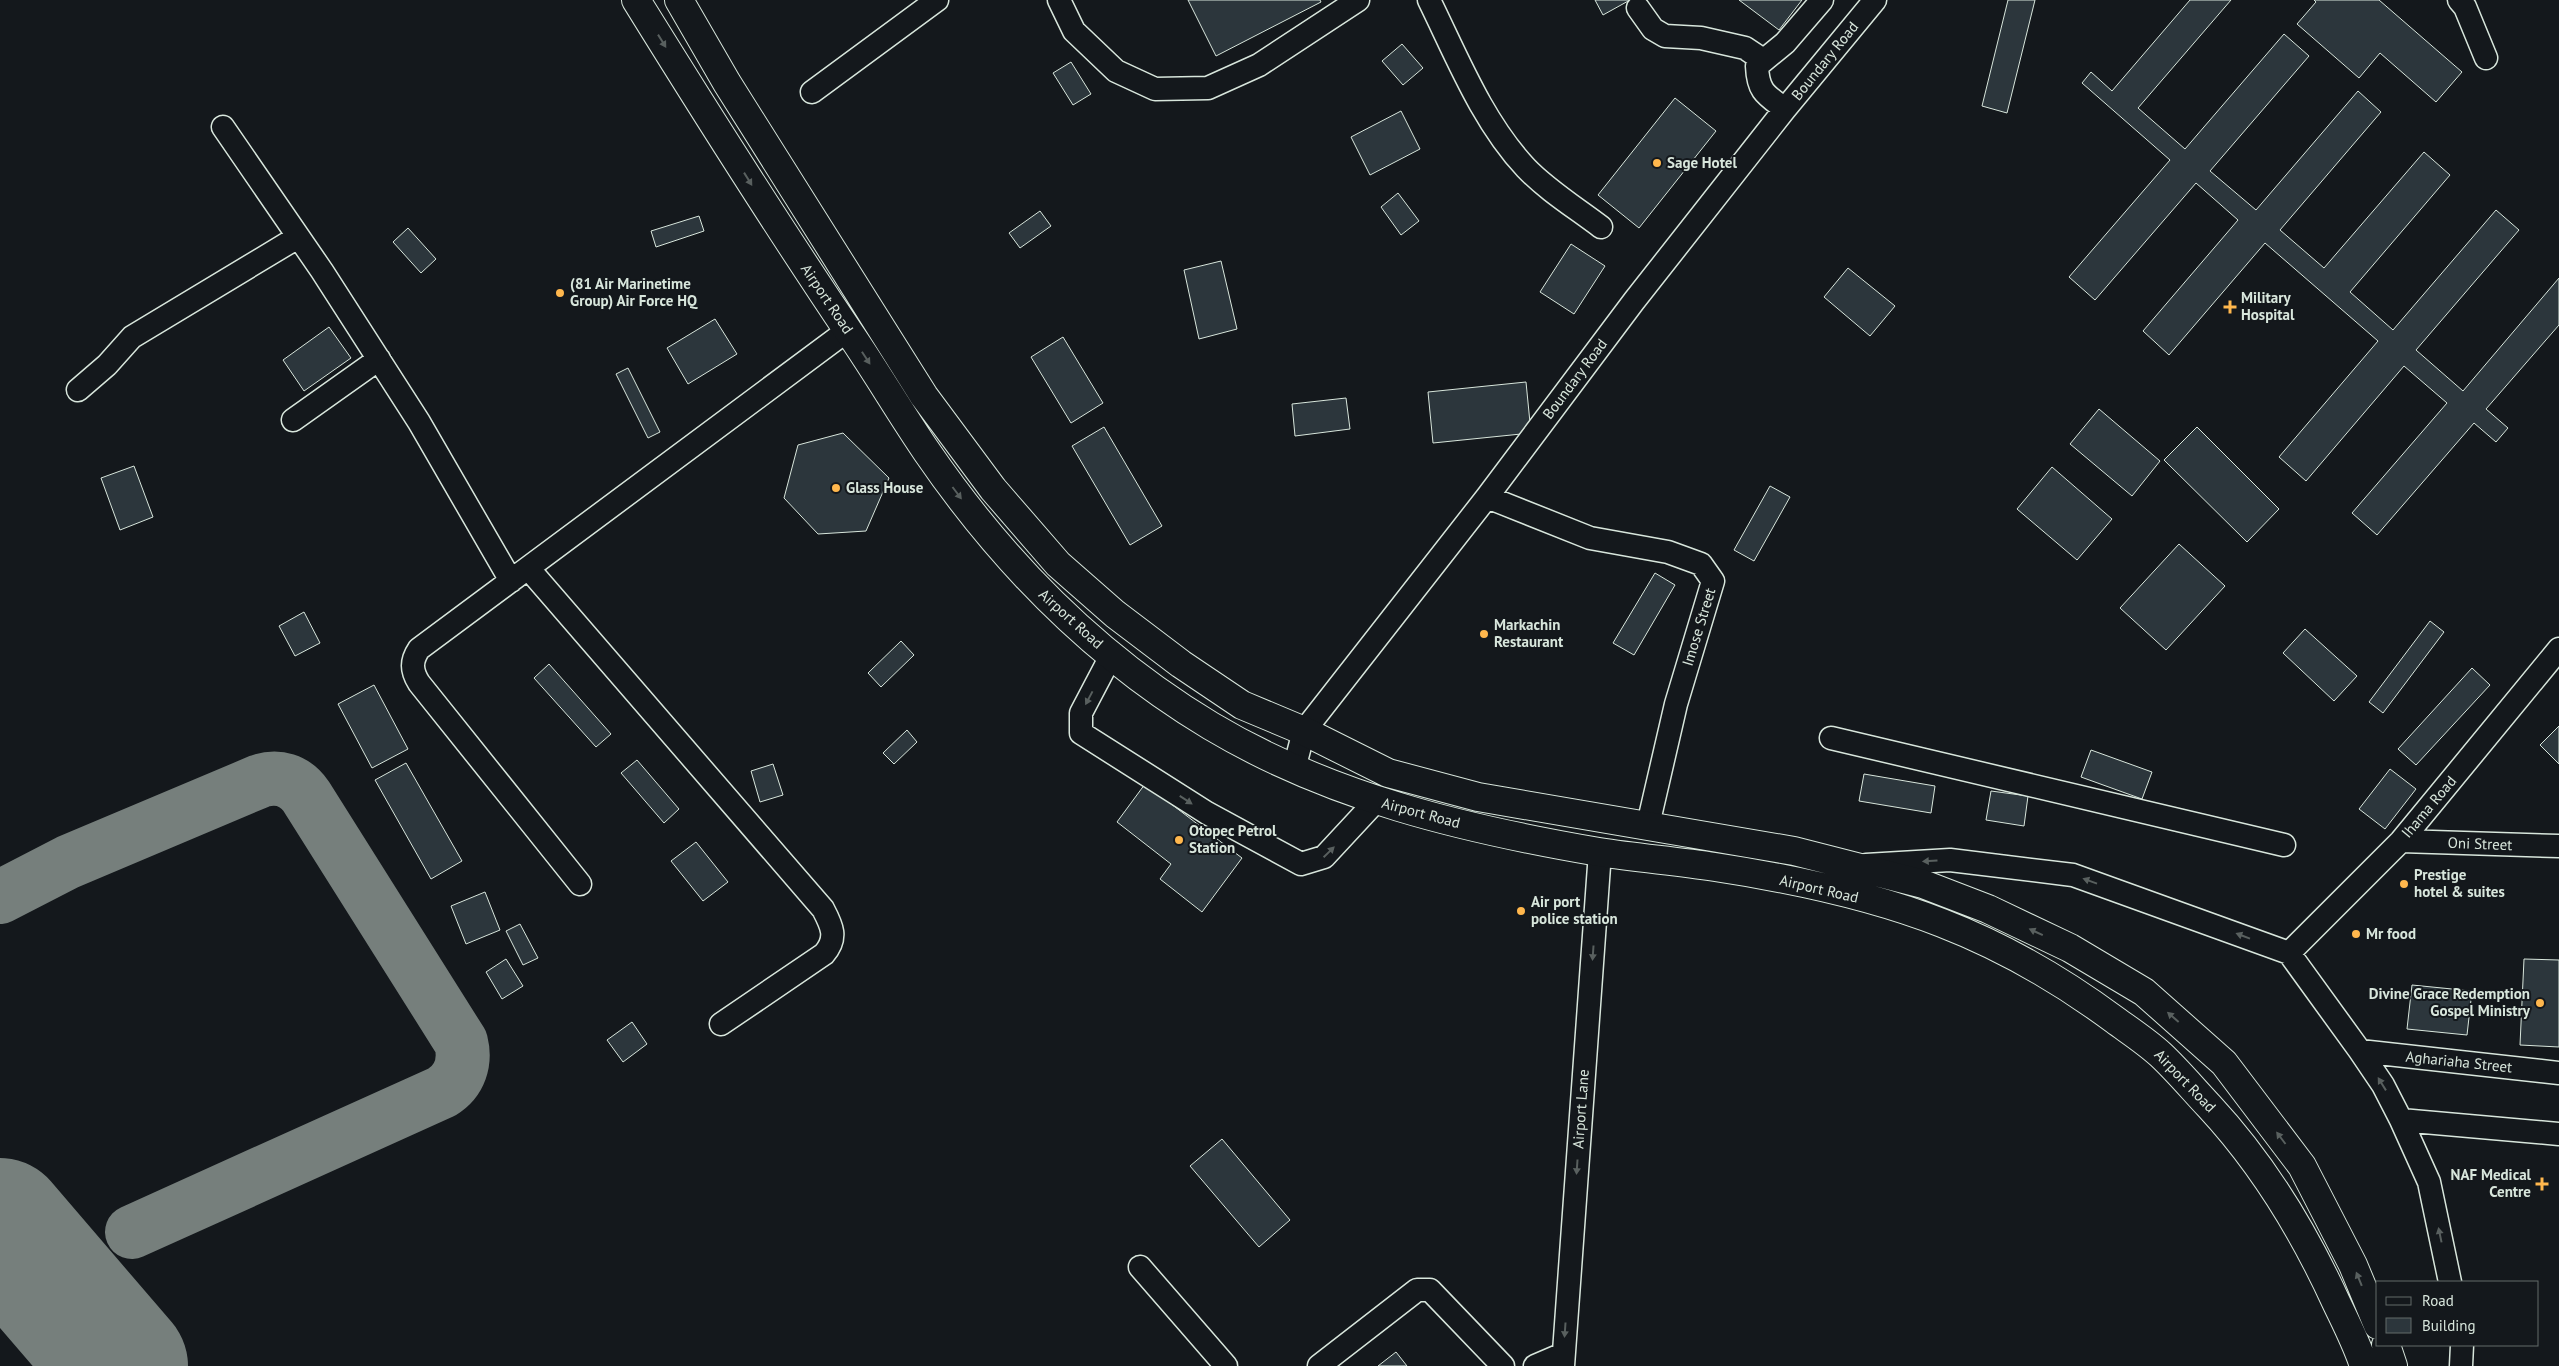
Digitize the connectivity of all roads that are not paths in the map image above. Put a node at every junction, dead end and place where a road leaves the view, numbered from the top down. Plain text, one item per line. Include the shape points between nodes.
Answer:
1 (636, 0) edge
2 (679, 0) edge
3 (937, 0) edge
4 (1059, 0) edge
5 (1358, 0) edge
6 (1429, 0) edge
7 (1822, 0) edge
8 (1875, 0) edge
9 (2459, 0) edge
10 (1638, 8) dead end
11 (2486, 58) dead end
12 (1763, 60) junction
13 (812, 92) dead end
14 (1786, 109) junction
15 (223, 127) dead end
16 (1601, 227) dead end
17 (298, 237) junction
18 (848, 330) junction
19 (379, 360) junction
20 (78, 390) dead end
21 (293, 420) dead end
22 (1487, 497) junction
23 (520, 575) junction
24 (2559, 650) edge
25 (1112, 654) junction
26 (1304, 731) junction
27 (1831, 738) dead end
28 (1294, 769) junction
29 (1376, 801) junction
30 (1648, 825) junction
31 (2401, 841) junction
32 (2284, 845) dead end
33 (2559, 846) edge
34 (1600, 852) junction
35 (1849, 866) junction
36 (580, 884) dead end
37 (1839, 892) junction
38 (2288, 954) junction
39 (721, 1024) dead end
40 (2360, 1051) junction
41 (2559, 1073) edge
42 (2401, 1120) junction
43 (2559, 1134) edge
44 (1140, 1267) dead end
45 (2450, 1281) edge
46 (2376, 1320) edge
47 (2386, 1346) edge
48 (2462, 1346) edge
49 (1563, 1360) edge
50 (1226, 1366) edge
51 (1319, 1366) edge
52 (1503, 1366) edge
53 (1534, 1366) edge
54 (2364, 1366) edge
55 (2393, 1366) edge
56 (2461, 1366) edge

1 -> 18 main road, Airport Road via 761,202
2 - 26 main road, Airport Road via 727,83 924,396 994,489 1058,564 1115,614 1181,664 1242,705
3 - 13 street
4 - 5 street via 1074,31 1116,71 1156,89 1216,85 1259,65
6 - 16 street via 1483,108 1506,145 1527,170
7 - 12 street via 1785,42
8 - 14 street, Boundary Road
9 - 11 street
10 - 12 street via 1653,29 1665,36 1701,38 1745,48
12 - 14 street via 1757,66 1764,94
14 - 22 street, Boundary Road via 1634,301
15 - 17 street
17 - 19 street
17 - 20 street via 132,337
18 - 23 street
18 -> 25 main road, Airport Road via 928,454 988,534 1025,578 1084,633
19 - 21 street
19 - 23 street
22 - 26 street, Boundary Road
22 - 30 street, Imose Street via 1590,538 1668,552 1701,564 1713,581 1676,704
23 - 36 street via 419,649 414,657 414,676
23 - 39 street via 823,909 831,924 832,941 824,954
24 - 31 street, Ihama Road
25 - 28 main road, Airport Road via 1206,724
25 -> 29 street via 1081,713 1080,732 1207,813 1301,864 1324,857
26 - 28 street, Boundary Road
26 - 30 main road, Airport Road via 1397,776 1478,797
27 - 32 street
28 - 29 main road, Airport Road
29 - 34 main road, Airport Road via 1492,831
30 - 35 main road, Airport Road via 1794,851
31 - 33 street, Oni Street
31 - 38 street, Ihama Road
34 - 37 main road, Airport Road via 1719,868
34 -> 49 street, Airport Lane
35 - 37 main road
38 -> 35 street via 2073,875 1950,860
46 -> 35 main road, Airport Road via 2353,1265 2302,1166 2224,1062 2144,992 2070,948 1988,909 1923,884
37 - 54 main road, Airport Road via 1937,921 2002,948 2074,990 2158,1051 2232,1130 2269,1182 2318,1264
38 - 40 street
40 - 41 street, Aghariaha Street
42 -> 40 street
42 - 43 street
45 -> 42 street via 2429,1182
44 - 50 street
47 - 55 main road
48 - 56 street
49 - 53 street
51 - 52 street via 1418,1290 1425,1288

